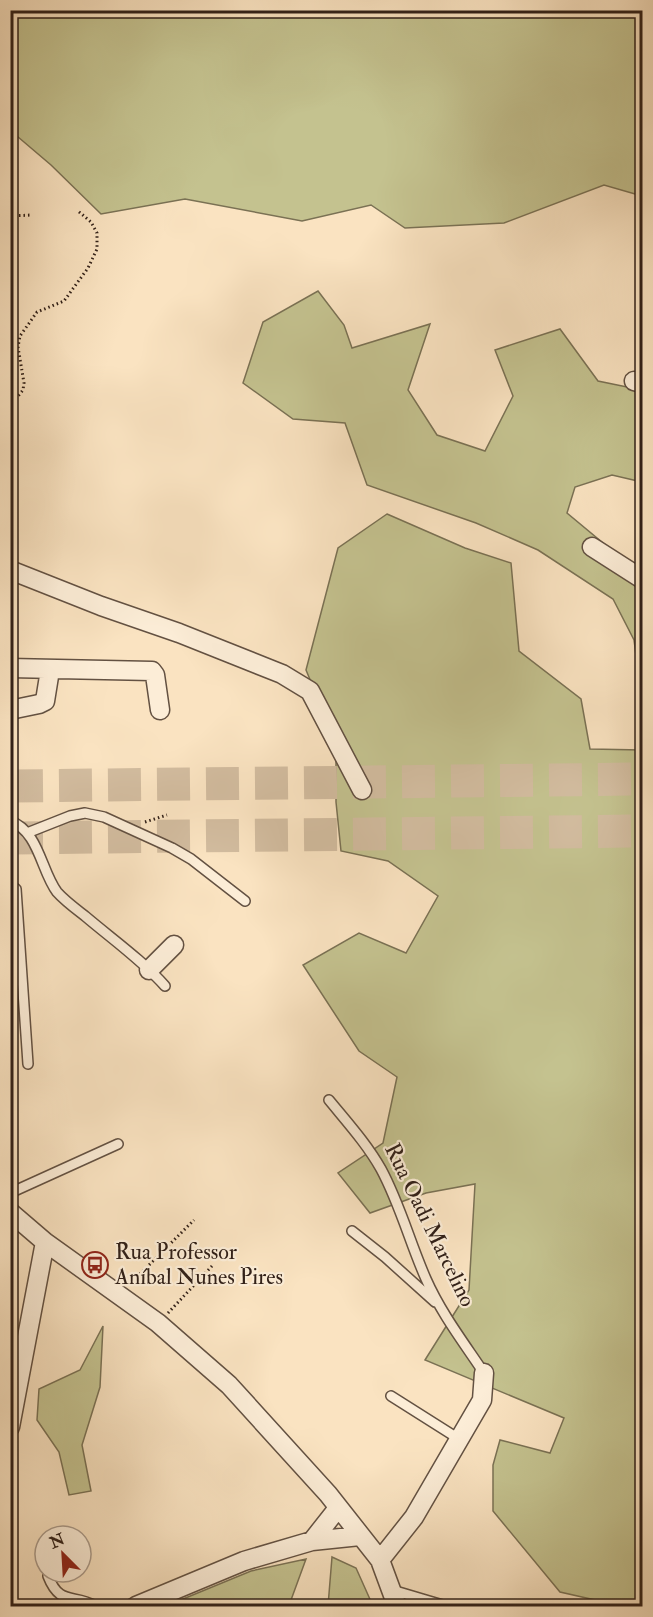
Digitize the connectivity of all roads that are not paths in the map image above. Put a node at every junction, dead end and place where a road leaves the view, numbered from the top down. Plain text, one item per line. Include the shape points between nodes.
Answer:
1 (592, 547) dead end
2 (10, 570) edge
3 (642, 579) edge
4 (10, 668) edge
5 (50, 670) junction
6 (10, 710) edge
7 (160, 710) dead end
8 (362, 790) dead end
9 (10, 820) edge
10 (27, 833) junction
11 (10, 884) edge
12 (245, 902) dead end
13 (174, 945) dead end
14 (149, 970) junction
15 (165, 986) dead end
16 (28, 1064) dead end
17 (329, 1100) dead end
18 (118, 1144) dead end
19 (10, 1193) edge
20 (10, 1212) edge
21 (352, 1231) dead end
22 (45, 1242) junction
23 (441, 1308) junction
24 (483, 1373) joint
25 (391, 1396) dead end
26 (10, 1427) edge
27 (459, 1439) junction
28 (338, 1508) junction
29 (360, 1536) junction
30 (312, 1541) junction
31 (380, 1560) junction
32 (51, 1584) edge
33 (394, 1598) edge
34 (95, 1606) edge
35 (136, 1606) edge
36 (446, 1606) edge

1 - 3 street
2 - 8 street via 296,681 310,692
4 - 5 street
5 - 6 street via 45,701
5 - 7 street via 152,671
9 - 10 lane
10 - 12 lane via 70,816 95,814 191,859
10 - 14 lane via 59,895
11 - 16 lane via 16,889
13 - 14 street
14 - 15 lane
17 - 23 lane, Rua Oadi Marcelino via 381,1170
18 - 19 lane
20 - 22 street
21 - 23 lane
22 - 26 street
22 - 28 street via 158,1323 229,1385
23 - 24 lane, Rua Oadi Marcelino
24 - 27 street, Rua Oadi Marcelino via 482,1400
25 - 27 lane
27 - 31 street, Rua Oadi Marcelino via 414,1516
28 - 29 street
28 - 30 street
29 - 30 street
29 - 31 street
30 - 35 street via 244,1561
31 - 33 street
32 - 34 lane via 61,1596
33 - 36 lane

